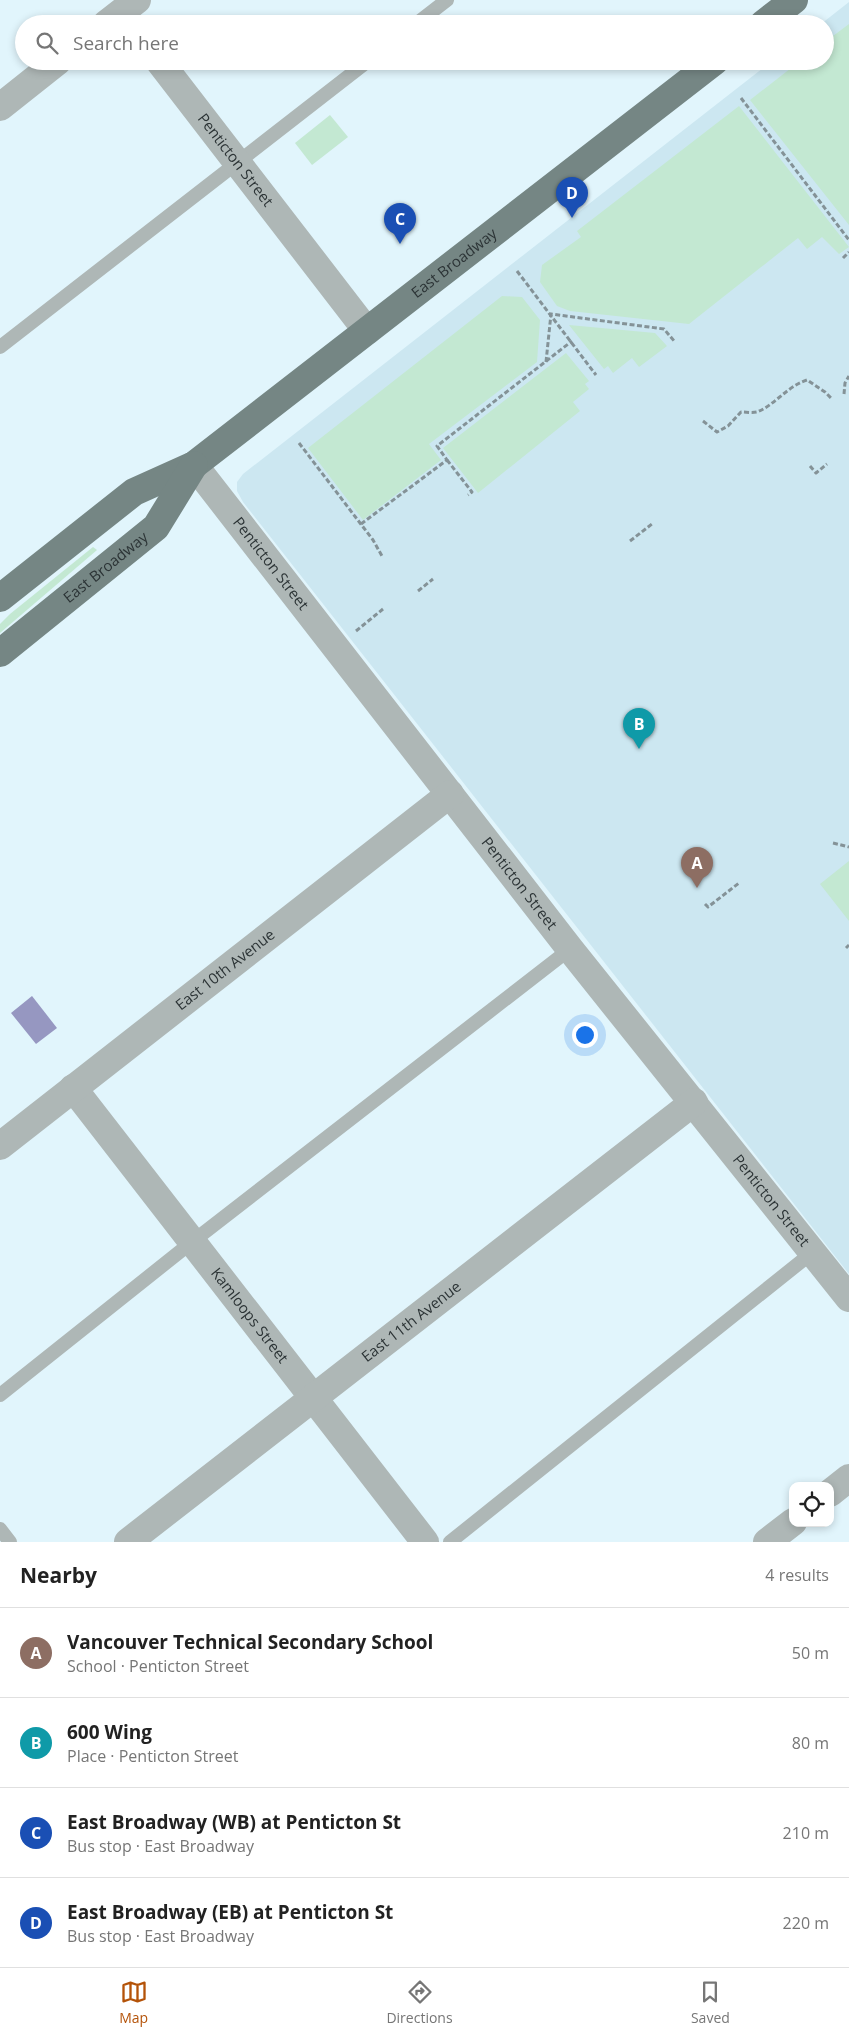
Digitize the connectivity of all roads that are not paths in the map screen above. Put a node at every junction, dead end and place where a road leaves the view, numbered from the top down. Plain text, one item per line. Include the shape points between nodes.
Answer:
1 (447, 0) edge
2 (794, 0) edge
3 (428, 15) edge
4 (775, 15) edge
5 (47, 70) edge
6 (166, 70) edge
7 (356, 70) edge
8 (703, 70) edge
9 (0, 107) edge
10 (237, 162) junction
11 (367, 331) junction
12 (0, 348) edge
13 (194, 465) junction
14 (0, 598) edge
15 (0, 653) edge
16 (450, 794) junction
17 (570, 949) junction
18 (73, 1088) junction
19 (694, 1102) junction
20 (0, 1146) edge
21 (192, 1242) junction
22 (813, 1252) junction
23 (849, 1298) edge
24 (0, 1394) edge
25 (313, 1397) junction
26 (849, 1478) edge
27 (834, 1489) edge
28 (789, 1525) edge
29 (0, 1529) edge
30 (10, 1542) edge
31 (128, 1542) edge
32 (425, 1542) edge
33 (450, 1542) edge
34 (767, 1542) edge

1 - 3 lane
2 - 4 main road
5 - 9 street
6 - 10 street, Penticton Street
7 - 10 lane
8 - 11 main road, East Broadway
10 - 11 street, Penticton Street
10 - 12 lane
11 - 13 main road, East Broadway
13 - 14 main road, East Broadway via 134,492
13 - 15 main road, East Broadway via 156,527
13 - 16 street, Penticton Street
16 - 17 street, Penticton Street
16 - 18 street, East 10th Avenue
17 - 19 street, Penticton Street
17 - 21 lane
18 - 20 street, East 10th Avenue
18 - 21 street, Kamloops Street
19 - 22 street, Penticton Street
19 - 25 street, East 11th Avenue
21 - 24 lane
21 - 25 street, Kamloops Street
22 - 23 street, Penticton Street
22 - 33 lane
25 - 31 street, East 11th Avenue
25 - 32 street, Kamloops Street
26 - 27 street
28 - 34 street
29 - 30 lane

